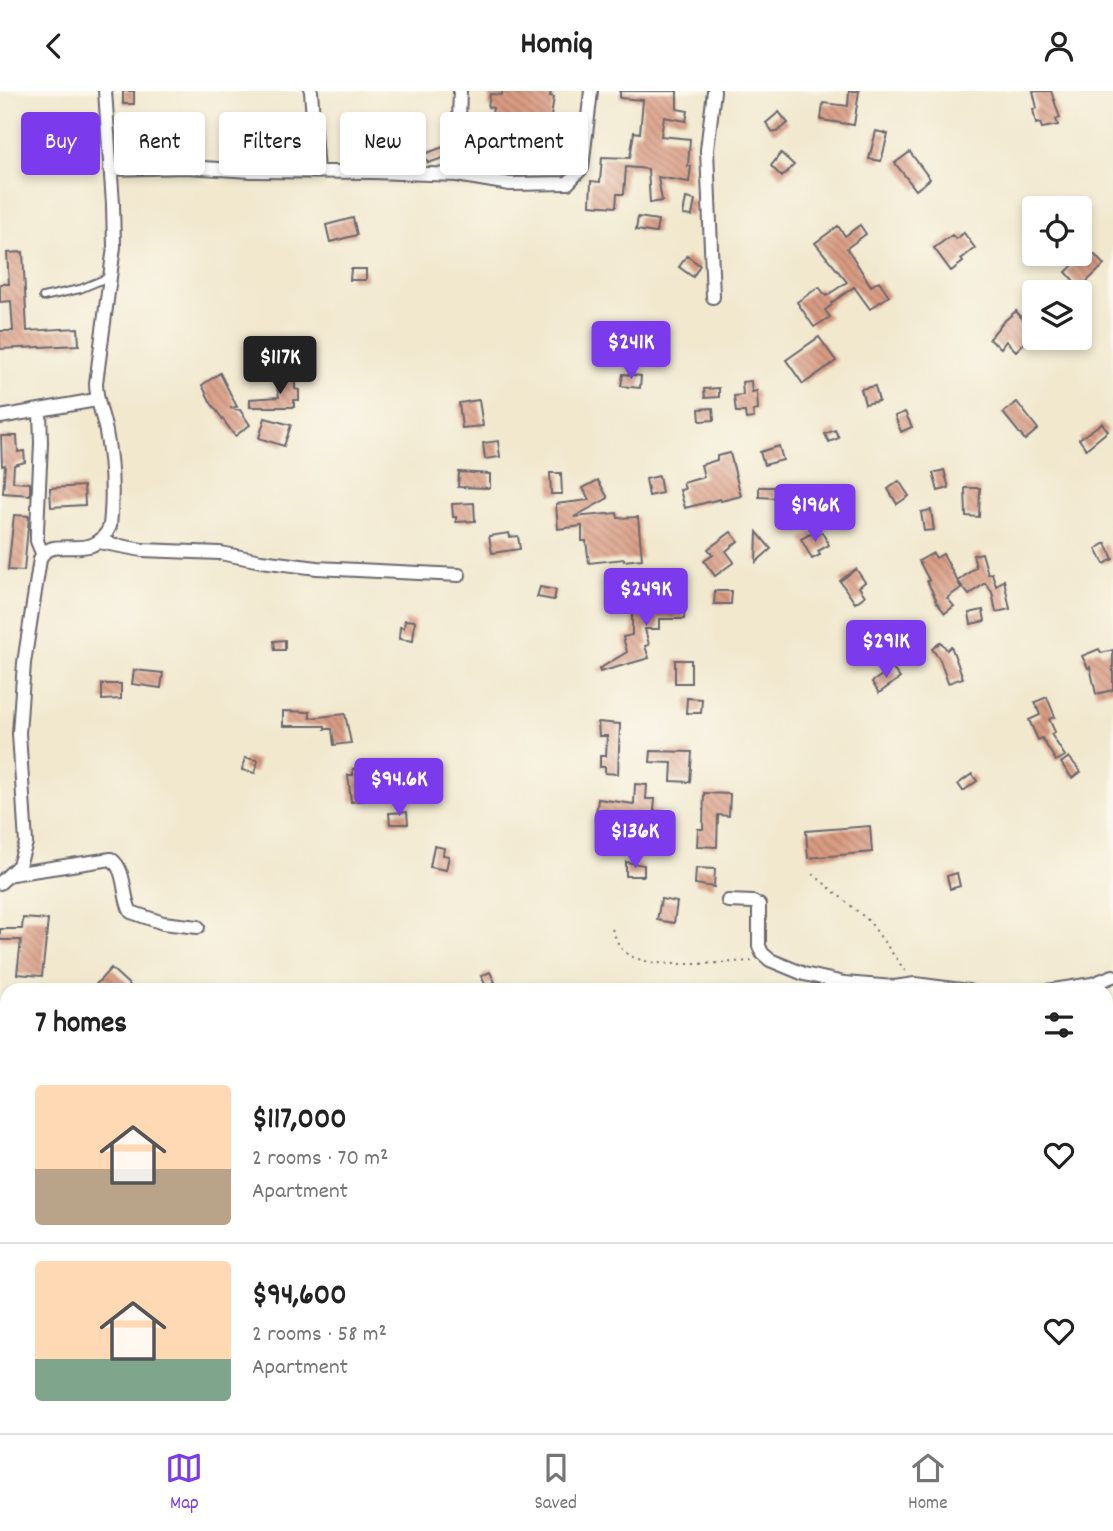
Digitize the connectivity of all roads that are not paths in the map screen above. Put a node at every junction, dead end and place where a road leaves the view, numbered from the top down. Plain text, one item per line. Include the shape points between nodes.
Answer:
1 (105, 91) edge
2 (311, 91) edge
3 (460, 91) edge
4 (592, 91) edge
5 (714, 91) edge
6 (313, 112) edge
7 (459, 112) edge
8 (588, 122) edge
9 (219, 168) edge
10 (110, 169) junction
11 (326, 172) edge
12 (440, 175) edge
13 (457, 175) edge
14 (575, 175) edge
15 (110, 277) junction
16 (43, 296) dead end
17 (713, 297) dead end
18 (96, 400) junction
19 (40, 411) junction
20 (0, 417) edge
21 (99, 543) junction
22 (42, 553) junction
23 (459, 575) dead end
24 (12, 874) junction
25 (0, 884) edge
26 (728, 901) dead end
27 (198, 927) dead end
28 (1113, 977) edge
29 (844, 983) edge
30 (1095, 983) edge

1 - 10 street
2 - 6 street
3 - 7 street
4 - 8 street
5 - 17 street via 707,150
9 - 10 street
10 - 15 street via 114,247
11 - 12 street
13 - 14 street via 510,184 568,183
15 - 16 lane
15 - 18 street
18 - 19 street
18 - 21 street via 110,454 110,526
19 - 20 street
19 - 22 street via 37,530
21 - 22 street via 82,548 53,547
21 - 23 street via 220,553 317,568
22 - 24 street via 24,663 19,733 26,842
24 - 25 street
24 - 27 street via 111,859 119,868 131,912 163,923
26 - 29 street via 759,905 759,946 770,960
28 - 30 street

